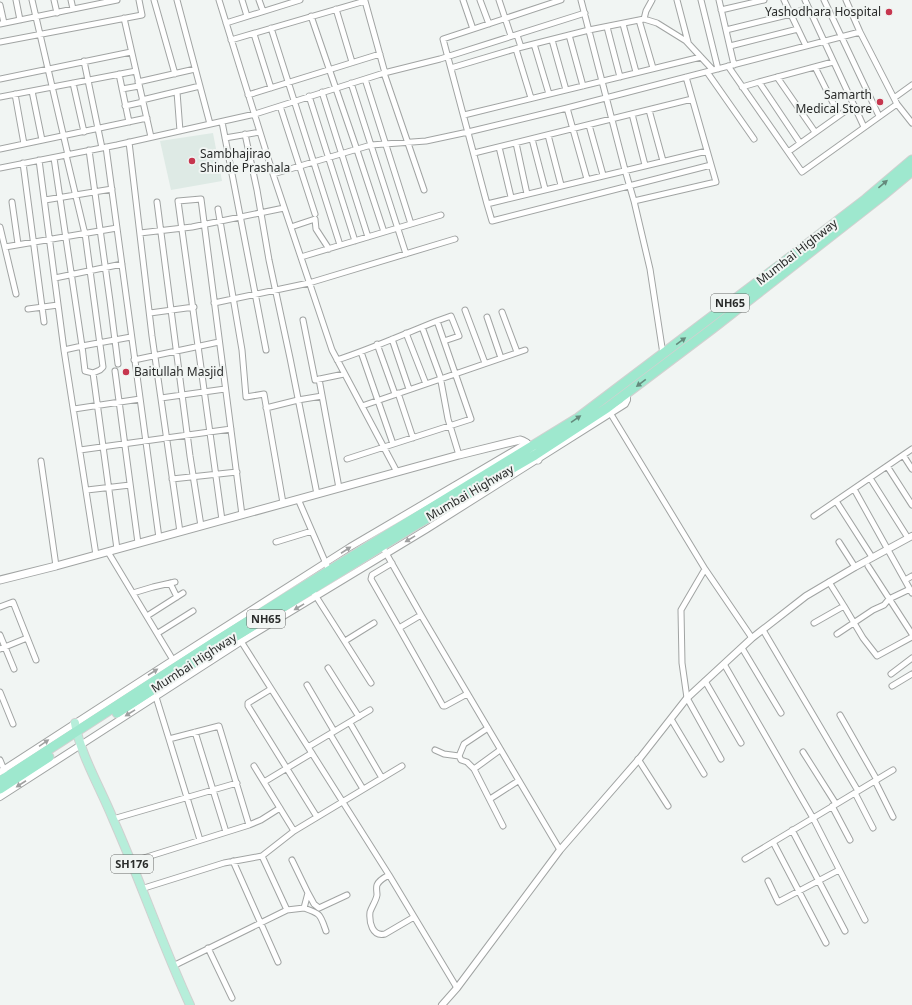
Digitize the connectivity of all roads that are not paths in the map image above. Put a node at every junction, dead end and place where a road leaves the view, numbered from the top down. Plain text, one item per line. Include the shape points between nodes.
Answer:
1 (16, 0) edge
2 (32, 0) edge
3 (54, 0) edge
4 (71, 0) edge
5 (117, 0) edge
6 (139, 0) edge
7 (154, 0) edge
8 (177, 0) edge
9 (219, 0) edge
10 (242, 0) edge
11 (259, 0) edge
12 (300, 0) edge
13 (365, 0) edge
14 (463, 0) edge
15 (480, 0) edge
16 (499, 0) edge
17 (561, 0) edge
18 (581, 0) edge
19 (652, 0) edge
20 (677, 0) edge
21 (701, 0) edge
22 (719, 0) edge
23 (764, 0) edge
24 (784, 0) edge
25 (805, 0) edge
26 (824, 0) edge
27 (848, 1) edge
28 (282, 3) edge
29 (0, 5) edge
30 (808, 8) junction
31 (73, 9) junction
32 (336, 9) junction
33 (721, 10) junction
34 (263, 11) junction
35 (57, 12) junction
36 (585, 14) junction
37 (791, 14) junction
38 (247, 16) junction
39 (311, 16) junction
40 (35, 17) junction
41 (124, 18) junction
42 (505, 18) junction
43 (20, 20) junction
44 (641, 20) junction
45 (2, 23) edge
46 (226, 23) junction
47 (489, 24) junction
48 (623, 24) junction
49 (607, 27) junction
50 (271, 28) junction
51 (473, 29) junction
52 (798, 29) junction
53 (589, 30) junction
54 (726, 30) junction
55 (860, 32) junction
56 (39, 34) junction
57 (254, 34) junction
58 (517, 35) junction
59 (568, 35) junction
60 (511, 36) junction
61 (841, 37) junction
62 (231, 40) junction
63 (552, 40) junction
64 (824, 41) junction
65 (0, 42) edge
66 (688, 42) junction
67 (534, 44) junction
68 (730, 46) junction
69 (806, 46) junction
70 (518, 48) junction
71 (131, 52) junction
72 (380, 54) junction
73 (448, 56) junction
74 (701, 56) junction
75 (84, 62) junction
76 (352, 62) junction
77 (834, 62) junction
78 (734, 65) junction
79 (728, 66) junction
80 (815, 67) junction
81 (451, 68) junction
82 (653, 68) junction
83 (48, 69) junction
84 (195, 69) junction
85 (330, 69) junction
86 (716, 69) junction
87 (136, 71) junction
88 (636, 72) junction
89 (707, 72) junction
90 (384, 73) junction
91 (119, 74) junction
92 (175, 74) junction
93 (620, 77) junction
94 (686, 77) junction
95 (777, 77) junction
96 (0, 79) edge
97 (365, 79) junction
98 (88, 80) junction
99 (602, 81) junction
100 (288, 82) junction
101 (759, 82) junction
102 (73, 83) junction
103 (351, 83) junction
104 (139, 84) junction
105 (912, 85) edge
106 (200, 86) junction
107 (583, 86) junction
108 (52, 87) junction
109 (742, 87) junction
110 (272, 88) junction
111 (336, 88) junction
112 (122, 89) junction
113 (566, 90) junction
114 (32, 91) junction
115 (177, 92) junction
116 (322, 92) junction
117 (15, 94) junction
118 (549, 94) junction
119 (248, 95) junction
120 (309, 96) junction
121 (0, 97) edge
122 (606, 97) junction
123 (531, 98) junction
124 (692, 99) junction
125 (143, 101) junction
126 (294, 101) junction
127 (895, 101) junction
128 (854, 105) junction
129 (125, 106) junction
130 (280, 106) junction
131 (568, 108) junction
132 (649, 110) junction
133 (255, 114) junction
134 (632, 114) junction
135 (464, 115) junction
136 (839, 116) junction
137 (879, 116) junction
138 (146, 118) junction
139 (612, 119) junction
140 (128, 122) junction
141 (222, 122) junction
142 (912, 123) edge
143 (210, 124) junction
144 (589, 125) junction
145 (864, 127) junction
146 (98, 129) junction
147 (573, 129) junction
148 (180, 131) junction
149 (84, 132) junction
150 (260, 132) junction
151 (468, 132) junction
152 (815, 132) junction
153 (245, 134) junction
154 (548, 135) junction
155 (63, 136) junction
156 (151, 137) junction
157 (225, 138) junction
158 (532, 139) junction
159 (754, 139) dead end
160 (42, 140) junction
161 (129, 142) junction
162 (407, 142) junction
163 (516, 143) junction
164 (800, 143) junction
165 (24, 144) junction
166 (385, 144) junction
167 (371, 145) junction
168 (104, 147) junction
169 (499, 147) junction
170 (0, 149) edge
171 (89, 150) junction
172 (357, 150) junction
173 (707, 151) junction
174 (788, 152) junction
175 (474, 153) junction
176 (342, 154) junction
177 (67, 155) junction
178 (54, 158) junction
179 (328, 158) junction
180 (39, 160) junction
181 (912, 160) edge
182 (663, 161) junction
183 (314, 162) junction
184 (23, 164) junction
185 (645, 165) junction
186 (711, 165) junction
187 (299, 166) junction
188 (0, 168) edge
189 (625, 170) junction
190 (912, 170) edge
191 (273, 174) junction
192 (603, 175) junction
193 (587, 179) junction
194 (561, 185) junction
195 (630, 185) junction
196 (112, 189) junction
197 (545, 189) junction
198 (424, 190) dead end
199 (95, 192) junction
200 (76, 194) junction
201 (527, 194) junction
202 (60, 198) junction
203 (512, 198) junction
204 (45, 200) junction
205 (634, 201) junction
206 (12, 202) dead end
207 (157, 202) dead end
208 (487, 204) junction
209 (284, 208) junction
210 (218, 209) dead end
211 (261, 213) junction
212 (315, 214) dead end
213 (441, 215) dead end
214 (240, 217) junction
215 (220, 221) junction
216 (204, 224) junction
217 (411, 224) junction
218 (0, 227) edge
219 (291, 227) junction
220 (117, 228) junction
221 (182, 228) junction
222 (397, 228) junction
223 (100, 231) junction
224 (160, 231) junction
225 (384, 232) junction
226 (84, 233) junction
227 (140, 233) junction
228 (66, 236) junction
229 (368, 237) junction
230 (50, 238) junction
231 (455, 239) dead end
232 (355, 241) junction
233 (34, 242) junction
234 (18, 244) junction
235 (340, 245) junction
236 (5, 247) junction
237 (329, 249) junction
238 (406, 254) junction
239 (301, 257) junction
240 (122, 264) junction
241 (106, 267) junction
242 (90, 271) junction
243 (72, 274) junction
244 (55, 278) junction
245 (309, 283) junction
246 (276, 290) junction
247 (16, 294) dead end
248 (255, 295) junction
249 (234, 299) junction
250 (214, 303) junction
251 (58, 305) junction
252 (42, 307) junction
253 (194, 308) junction
254 (28, 309) dead end
255 (171, 310) junction
256 (465, 310) dead end
257 (502, 312) dead end
258 (150, 313) junction
259 (487, 317) dead end
260 (303, 320) dead end
261 (437, 321) junction
262 (44, 322) dead end
263 (422, 327) junction
264 (406, 333) junction
265 (131, 337) junction
266 (392, 339) junction
267 (115, 340) junction
268 (444, 341) junction
269 (219, 342) junction
270 (100, 343) junction
271 (377, 344) junction
272 (82, 346) junction
273 (198, 346) junction
274 (64, 350) junction
275 (266, 350) dead end
276 (525, 350) dead end
277 (177, 351) junction
278 (361, 352) junction
279 (517, 352) junction
280 (662, 354) junction
281 (155, 355) junction
282 (501, 358) junction
283 (134, 360) junction
284 (337, 360) junction
285 (118, 364) dead end
286 (485, 364) junction
287 (114, 371) dead end
288 (93, 373) junction
289 (344, 374) junction
290 (456, 374) junction
291 (319, 379) junction
292 (440, 379) junction
293 (426, 384) junction
294 (225, 389) junction
295 (409, 389) junction
296 (204, 392) junction
297 (396, 394) junction
298 (182, 395) junction
299 (322, 396) junction
300 (161, 398) junction
301 (140, 399) junction
302 (298, 400) junction
303 (378, 400) junction
304 (118, 402) junction
305 (97, 405) junction
306 (362, 406) junction
307 (266, 408) junction
308 (74, 409) junction
309 (609, 411) junction
310 (450, 426) junction
311 (231, 429) junction
312 (210, 432) junction
313 (188, 435) junction
314 (167, 438) junction
315 (413, 438) junction
316 (146, 441) junction
317 (124, 444) junction
318 (393, 444) junction
319 (103, 446) junction
320 (384, 448) junction
321 (912, 449) edge
322 (80, 450) junction
323 (533, 451) junction
324 (459, 455) junction
325 (903, 455) junction
326 (41, 460) dead end
327 (347, 460) dead end
328 (887, 466) junction
329 (912, 469) edge
330 (236, 472) junction
331 (397, 472) junction
332 (216, 474) junction
333 (194, 477) junction
334 (870, 478) junction
335 (172, 479) junction
336 (130, 485) junction
337 (109, 488) junction
338 (339, 488) junction
339 (854, 489) junction
340 (87, 490) junction
341 (317, 494) junction
342 (298, 499) junction
343 (836, 501) junction
344 (283, 503) junction
345 (912, 505) edge
346 (242, 515) junction
347 (814, 516) dead end
348 (222, 520) junction
349 (201, 526) junction
350 (312, 531) junction
351 (180, 532) junction
352 (910, 537) edge
353 (159, 538) junction
354 (276, 542) dead end
355 (839, 542) dead end
356 (138, 543) junction
357 (117, 549) junction
358 (888, 549) junction
359 (384, 550) junction
360 (108, 552) junction
361 (96, 555) junction
362 (872, 557) junction
363 (392, 563) junction
364 (56, 566) junction
365 (328, 566) junction
366 (868, 566) dead end
367 (855, 567) junction
368 (705, 569) junction
369 (912, 576) edge
370 (0, 578) edge
371 (905, 580) junction
372 (829, 582) junction
373 (911, 591) edge
374 (183, 593) dead end
375 (314, 593) junction
376 (134, 594) junction
377 (177, 597) junction
378 (890, 598) junction
379 (844, 606) junction
380 (0, 607) edge
381 (193, 611) dead end
382 (421, 615) junction
383 (147, 616) junction
384 (854, 622) junction
385 (374, 623) dead end
386 (814, 623) dead end
387 (399, 628) junction
388 (763, 630) junction
389 (158, 633) junction
390 (837, 634) dead end
391 (912, 634) edge
392 (0, 635) edge
393 (27, 638) junction
394 (240, 638) junction
395 (752, 638) junction
396 (912, 638) edge
397 (345, 641) junction
398 (2, 648) edge
399 (742, 648) junction
400 (912, 658) edge
401 (36, 660) dead end
402 (173, 660) junction
403 (724, 664) junction
404 (328, 668) dead end
405 (14, 669) dead end
406 (891, 674) dead end
407 (912, 674) edge
408 (705, 681) junction
409 (371, 683) dead end
410 (307, 685) dead end
411 (892, 686) dead end
412 (271, 689) junction
413 (0, 693) edge
414 (467, 694) junction
415 (156, 696) junction
416 (146, 698) junction
417 (687, 698) junction
418 (370, 710) dead end
419 (781, 713) dead end
420 (840, 716) dead end
421 (359, 717) junction
422 (671, 719) junction
423 (350, 723) junction
424 (14, 724) dead end
425 (488, 728) junction
426 (195, 732) junction
427 (332, 733) junction
428 (77, 734) junction
429 (170, 739) junction
430 (741, 743) dead end
431 (308, 748) junction
432 (435, 750) dead end
433 (500, 750) junction
434 (804, 752) dead end
435 (312, 753) junction
436 (459, 756) junction
437 (638, 759) junction
438 (721, 759) dead end
439 (0, 760) edge
440 (254, 766) dead end
441 (402, 766) dead end
442 (287, 768) junction
443 (474, 769) junction
444 (893, 770) dead end
445 (704, 774) dead end
446 (3, 775) edge
447 (382, 778) junction
448 (518, 780) junction
449 (876, 780) junction
450 (264, 782) junction
451 (236, 783) junction
452 (0, 789) edge
453 (363, 789) junction
454 (212, 790) junction
455 (857, 792) junction
456 (0, 797) edge
457 (187, 797) junction
458 (490, 799) junction
459 (343, 802) junction
460 (834, 805) junction
461 (668, 806) dead end
462 (280, 808) junction
463 (317, 817) junction
464 (893, 817) dead end
465 (813, 818) junction
466 (113, 819) junction
467 (249, 825) junction
468 (503, 826) dead end
469 (873, 828) dead end
470 (792, 830) junction
471 (294, 831) junction
472 (226, 832) junction
473 (200, 840) junction
474 (850, 840) dead end
475 (773, 842) junction
476 (560, 850) junction
477 (262, 856) junction
478 (745, 859) dead end
479 (292, 860) dead end
480 (233, 861) junction
481 (131, 862) junction
482 (839, 870) junction
483 (389, 875) junction
484 (768, 881) dead end
485 (819, 881) junction
486 (141, 889) junction
487 (799, 891) junction
488 (308, 893) junction
489 (347, 895) dead end
490 (304, 908) junction
491 (287, 910) junction
492 (414, 917) junction
493 (865, 920) dead end
494 (260, 923) junction
495 (326, 931) dead end
496 (845, 931) dead end
497 (826, 943) dead end
498 (208, 948) junction
499 (278, 962) dead end
500 (173, 966) junction
501 (457, 988) junction
502 (232, 998) dead end
503 (190, 1005) edge
504 (442, 1005) edge

1 - 43 street
2 - 40 street
3 - 35 street
4 - 31 street
5 - 31 street
6 - 41 street via 142,15
7 - 92 street
8 - 84 street
9 - 46 street
10 - 38 street
11 - 34 street
12 - 28 street
13 - 32 street
13 - 72 street
14 - 51 street
15 - 47 street
16 - 42 street
17 - 42 street
18 - 36 street
19 - 44 street
20 - 66 street
21 - 86 street
22 - 33 street
23 - 33 street
24 - 37 street
25 - 30 street
26 - 61 street
27 - 55 street
28 - 34 street
29 - 45 street
30 - 37 street
30 - 64 street
31 - 35 street
32 - 39 street
32 - 76 street
33 - 54 street
34 - 38 street
35 - 40 street
36 - 53 street
36 - 58 street
37 - 52 street
37 - 54 street
38 - 46 street
39 - 50 street
39 - 85 street
40 - 43 street
40 - 56 street
41 - 56 street
41 - 71 street
42 - 47 street
42 - 60 street
43 - 45 street
44 - 48 street
44 - 66 street via 657,23
44 - 82 street
46 - 62 street
47 - 51 street
48 - 49 street
48 - 88 street
49 - 53 street
49 - 93 street
50 - 57 street
50 - 100 street
51 - 73 street via 443,39
52 - 68 street
52 - 69 street
53 - 59 street
53 - 99 street
54 - 68 street
55 - 61 street
55 - 127 street
56 - 65 street
56 - 83 street
57 - 62 street
57 - 110 street
58 - 60 street
58 - 70 street
59 - 63 street
59 - 107 street
60 - 73 street
61 - 64 street
61 - 137 street
62 - 119 street
63 - 67 street
63 - 113 street
64 - 69 street
64 - 77 street
66 - 74 street
67 - 70 street
67 - 118 street
68 - 78 street
69 - 78 street
70 - 81 street
70 - 123 street
71 - 75 street
71 - 87 street
72 - 76 street
72 - 90 street
73 - 81 street
73 - 90 street
74 - 82 street
74 - 86 street
75 - 83 street
75 - 98 street
76 - 85 street
77 - 80 street
77 - 128 street
78 - 79 street
79 - 86 street
79 - 109 street
80 - 95 street
80 - 136 street
81 - 135 street
82 - 88 street
83 - 96 street
83 - 108 street
84 - 92 street
84 - 106 street
85 - 100 street
85 - 111 street
86 - 89 street
87 - 91 street
87 - 104 street
88 - 93 street
89 - 94 street
89 - 159 street
90 - 97 street
90 - 162 street
91 - 98 street
91 - 112 street
92 - 104 street
93 - 99 street
94 - 122 street
94 - 124 street
95 - 101 street
95 - 152 street
97 - 103 street
97 - 166 street
98 - 102 street
98 - 146 street
99 - 107 street
99 - 122 street
100 - 110 street
100 - 126 street
101 - 109 street
101 - 164 street
102 - 108 street
102 - 149 street
103 - 111 street
103 - 167 street
104 - 112 street
104 - 125 street
105 - 127 street
106 - 115 street
106 - 143 street
107 - 113 street
108 - 114 street
108 - 155 street
109 - 174 street
110 - 119 street
111 - 116 street
111 - 172 street
112 - 129 street
113 - 118 street
114 - 117 street
114 - 160 street
115 - 125 street
115 - 148 street
116 - 120 street
116 - 176 street
117 - 121 street
117 - 165 street
118 - 123 street
119 - 133 street
120 - 126 street
120 - 179 street
122 - 131 street
122 - 139 street
123 - 135 street
124 - 132 street
124 - 173 street
125 - 129 street
125 - 138 street
126 - 130 street
126 - 183 street
127 - 137 street
127 - 142 street
128 - 136 street
128 - 145 street
129 - 140 street
130 - 133 street
130 - 187 street
131 - 147 street
131 - 151 street
132 - 134 street
132 - 182 street
133 - 141 street
133 - 150 street
134 - 139 street
134 - 185 street
135 - 151 street
136 - 152 street
137 - 145 street
138 - 140 street
138 - 156 street
139 - 144 street
139 - 189 street
140 - 146 street
141 - 143 street
141 - 157 street
143 - 148 street
144 - 147 street
144 - 192 street
145 - 174 street via 802,172
146 - 149 street
146 - 168 street
147 - 154 street
147 - 193 street
148 - 156 street
149 - 155 street
150 - 153 street
150 - 191 street
151 - 162 street via 426,141
151 - 175 street
152 - 164 street
153 - 157 street
153 - 211 street
154 - 158 street
154 - 194 street
155 - 160 street
155 - 177 street
156 - 161 street
157 - 214 street
158 - 163 street
158 - 197 street
160 - 165 street
161 - 168 street
161 - 227 street
162 - 166 street
162 - 198 street
163 - 169 street
163 - 201 street
164 - 174 street
165 - 170 street
166 - 167 street
166 - 217 street
167 - 172 street
167 - 222 street
168 - 171 street
168 - 196 street
169 - 175 street
169 - 203 street
171 - 177 street
171 - 199 street
172 - 176 street
172 - 225 street
173 - 182 street
173 - 186 street
175 - 208 street
176 - 179 street
176 - 229 street
177 - 178 street
177 - 200 street
178 - 180 street
178 - 202 street
179 - 183 street
179 - 232 street
180 - 184 street
180 - 204 street
280 -> 181 highway, Mumbai Highway / NH65 via 807,245
182 - 185 street
183 - 187 street
183 - 235 street
184 - 188 street
184 - 233 street
185 - 189 street
186 - 195 street
186 - 205 street via 716,182
187 - 191 street
187 - 212 street
189 - 192 street
189 - 195 street
190 -> 309 highway, NH65 via 627,393
191 - 209 street
192 - 193 street
193 - 194 street
194 - 197 street
195 - 205 street
195 - 208 street via 492,220
196 - 199 street
196 - 220 street
197 - 201 street
199 - 200 street
199 - 223 street
200 - 202 street
200 - 226 street
201 - 203 street
202 - 204 street
202 - 228 street
203 - 208 street
204 - 230 street
205 - 280 street via 650,269
206 - 234 street
207 - 224 street
209 - 211 street
209 - 219 street
210 - 215 street
211 - 214 street
211 - 246 street
213 - 217 street
214 - 215 street
214 - 248 street
215 - 216 street
215 - 249 street
216 - 221 street
216 - 221 street via 201,199 178,201
216 - 250 street
217 - 222 street
218 - 236 street
219 - 237 street via 315,219 316,228
219 - 239 street
220 - 223 street
220 - 240 street
221 - 224 street
221 - 253 street
222 - 225 street
222 - 238 street
223 - 226 street
223 - 241 street
224 - 227 street
224 - 255 street
225 - 229 street
226 - 228 street
226 - 242 street
227 - 258 street
228 - 230 street
228 - 243 street
229 - 232 street
230 - 233 street
230 - 244 street
231 - 238 street
232 - 235 street
233 - 234 street
233 - 252 street
234 - 236 street
235 - 237 street
236 - 247 street
237 - 239 street
238 - 245 street
239 - 245 street
240 - 241 street
240 - 265 street
241 - 242 street
241 - 267 street
242 - 243 street
242 - 270 street
243 - 244 street
243 - 272 street
244 - 251 street
245 - 246 street
245 - 284 street
246 - 248 street
246 - 302 street
248 - 249 street
248 - 275 street
249 - 250 street
249 - 307 street via 246,397 264,394
250 - 269 street
251 - 252 street
251 - 274 street
252 - 254 street
252 - 262 street
253 - 255 street
253 - 273 street
255 - 258 street
255 - 277 street
256 - 286 street
257 - 279 street
258 - 281 street
259 - 282 street
260 - 291 street via 315,380
261 - 263 street
261 - 268 street
261 - 268 street via 451,316 459,336
263 - 264 street
263 - 292 street
264 - 266 street
264 - 293 street
265 - 267 street
265 - 283 street
266 - 271 street
266 - 295 street
267 - 270 street
267 - 285 street
268 - 290 street
269 - 273 street
269 - 294 street
270 - 272 street
270 - 288 street via 103,367
271 - 278 street
271 - 297 street
272 - 274 street
272 - 288 street via 85,371
273 - 277 street
273 - 296 street
274 - 308 street
276 - 279 street
277 - 281 street
277 - 298 street
278 - 284 street
278 - 303 street
279 - 282 street
323 -> 280 highway, Mumbai Highway / NH65 via 543,439 578,418
281 - 283 street
281 - 300 street
282 - 286 street
283 - 301 street
284 - 289 street
286 - 290 street
287 - 304 street
288 - 305 street
289 - 291 street
289 - 306 street
290 - 292 street
290 - 310 street via 471,419
291 - 299 street
292 - 293 street
292 - 310 street
293 - 295 street
294 - 296 street
294 - 311 street
295 - 297 street
296 - 298 street
296 - 312 street
297 - 303 street
297 - 315 street
298 - 300 street
298 - 313 street
299 - 302 street
299 - 338 street
300 - 314 street
301 - 304 street
301 - 316 street
302 - 307 street
302 - 341 street
303 - 306 street
303 - 318 street
304 - 305 street
304 - 317 street
305 - 308 street
305 - 319 street
306 - 320 street
307 - 344 street
308 - 322 street
309 - 323 highway, NH65
309 - 368 street
310 - 315 street
310 - 324 street
311 - 312 street
311 - 330 street
312 - 313 street
312 - 332 street
313 - 314 street
313 - 333 street
314 - 316 street
314 - 335 street
315 - 318 street
316 - 317 street
316 - 353 street
317 - 319 street
317 - 336 street
318 - 320 street
319 - 322 street
319 - 337 street
320 - 327 street
320 - 331 street
321 - 325 street
322 - 340 street
323 - 324 main road via 520,440
323 -> 359 highway, Mumbai Highway / NH65
365 -> 323 street
323 - 365 highway, Mumbai Highway / NH65 via 516,456
324 - 331 main road
325 - 328 street
325 - 329 street
326 - 364 street
328 - 334 street
328 - 345 street
330 - 332 street
330 - 346 street
331 - 338 main road
332 - 333 street
332 - 348 street
333 - 335 street
333 - 349 street
334 - 339 street
334 - 352 street
335 - 351 street
336 - 337 street
336 - 356 street
337 - 340 street
337 - 357 street
338 - 341 main road
339 - 343 street
339 - 358 street
340 - 361 street
341 - 342 main road
342 - 344 main road
342 - 350 street
343 - 347 street
343 - 362 street
344 - 346 main road
346 - 348 main road
348 - 349 main road
349 - 351 main road
350 - 354 street
350 - 365 street
351 - 353 main road
352 - 358 street
353 - 356 main road
355 - 367 street
356 - 357 main road
357 - 360 main road
358 - 362 street
358 - 371 street
359 - 363 street
359 - 375 highway, Mumbai Highway / NH65
360 - 361 main road
360 - 376 street
361 - 364 main road
362 - 367 street
363 - 382 street
363 - 387 street via 372,575 371,579
364 - 370 main road
365 - 402 street
365 - 428 highway, Mumbai Highway / NH65
366 - 378 street
367 - 372 street
368 - 395 street
368 - 417 street via 681,610 682,663
369 - 371 street
371 - 373 street
372 - 379 street
372 - 388 street via 806,596
373 - 378 street
374 - 377 street
375 -> 394 highway, Mumbai Highway / NH65
375 - 397 street
376 - 377 street via 172,583
376 - 383 street
377 - 383 street
378 - 384 street via 884,605
378 - 391 street
379 - 384 street
379 - 386 street
380 - 393 street via 13,602
381 - 389 street
382 - 387 street
382 - 414 street
383 - 389 street
384 - 390 street
384 - 396 street via 877,656
385 - 397 street
387 - 414 street via 443,706
388 - 395 street
388 - 455 street
389 - 402 street
392 - 398 street
393 - 398 street
393 - 401 street
394 - 412 street
394 - 415 street
394 - 416 highway, Mumbai Highway / NH65
395 - 399 street
397 - 409 street
398 - 405 street
399 - 403 street
399 - 419 street
400 - 406 street
428 -> 402 street
403 - 408 street
403 - 465 street
404 - 421 street
407 - 411 street
408 - 417 street
408 - 430 street
410 - 427 street
412 - 431 street
412 - 442 street via 248,703 248,706
413 - 424 street
414 - 425 street
415 - 416 street
415 - 429 street
416 -> 428 highway, Mumbai Highway / NH65
417 - 422 street
417 - 438 street
418 - 421 street
420 - 449 street
421 - 423 street
422 - 437 street
422 - 445 street
423 - 427 street
423 - 447 street
425 - 433 street
425 - 436 street via 464,744
426 - 429 street
426 - 451 street via 220,726
426 - 454 street
427 - 431 street
427 - 453 street
446 -> 428 highway, Mumbai Highway / NH65
428 - 452 highway, Mumbai Highway / NH65
428 -> 456 street
428 - 466 main road, SH176
429 - 457 street
431 - 435 street
432 - 436 street
433 - 443 street
433 - 448 street
434 - 460 street
435 - 442 street
435 - 459 street
436 - 443 street
437 - 461 street
437 - 476 street
439 - 446 street
440 - 450 street
441 - 447 street
442 - 450 street
442 - 463 street
443 - 458 street
444 - 449 street
447 - 453 street
448 - 458 street
448 - 476 street
449 - 455 street
449 - 464 street
450 - 462 street
451 - 454 street
451 - 467 street
453 - 459 street
454 - 457 street
454 - 472 street
455 - 460 street
455 - 469 street
457 - 466 street
457 - 473 street
458 - 468 street
459 - 463 street
459 - 483 street
460 - 465 street
460 - 474 street
462 - 467 street
462 - 471 street
463 - 471 street
465 - 470 street
465 - 482 street
466 - 481 main road, SH176
467 - 472 street
470 - 475 street
470 - 485 street
471 - 477 street
472 - 473 street
473 - 481 street
475 - 478 street
475 - 487 street
476 - 501 street
477 - 480 street
477 - 491 street
479 - 488 street
480 - 486 street
480 - 494 street
481 - 486 main road, SH176
482 - 485 street
482 - 493 street
483 - 492 street
483 - 492 street via 377,885 377,895 370,913 374,932 384,934
484 - 487 street via 778,902
485 - 487 street
485 - 496 street
486 - 500 main road, SH176
487 - 497 street
488 - 489 street via 319,908
488 - 490 street
490 - 491 street
490 - 495 street via 318,913
491 - 494 street
492 - 501 street
494 - 498 street
494 - 499 street
498 - 500 street
498 - 502 street
500 - 503 main road, SH176
501 - 504 street

